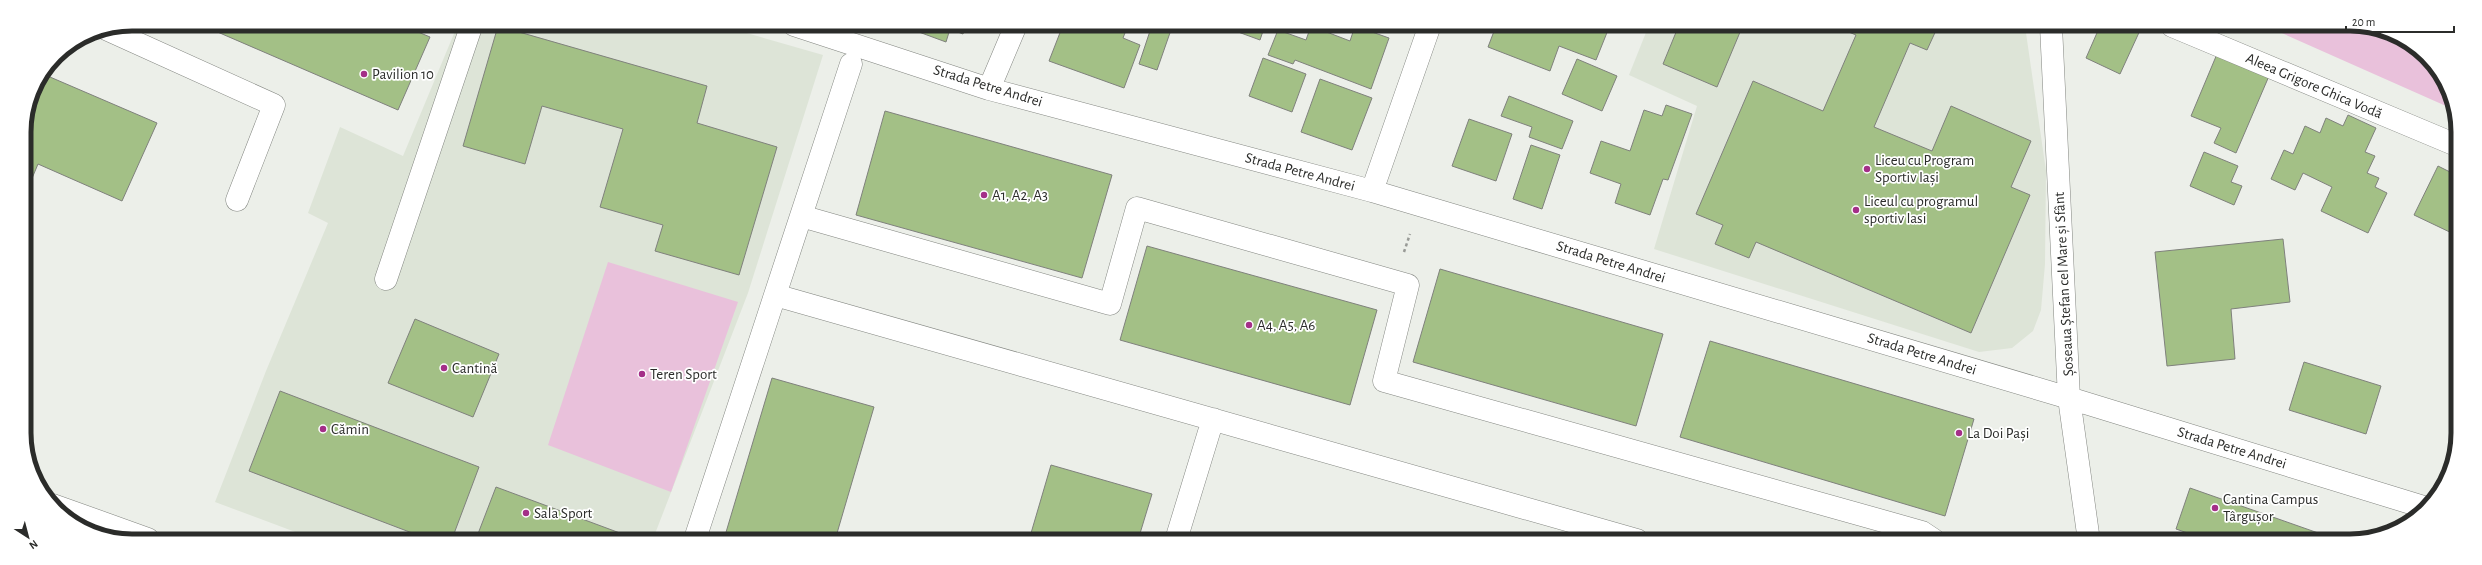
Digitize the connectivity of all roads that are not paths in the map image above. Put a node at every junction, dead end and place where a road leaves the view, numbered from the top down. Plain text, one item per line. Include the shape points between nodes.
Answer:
1 (470, 31) edge
2 (812, 31) edge
3 (1014, 31) edge
4 (1428, 31) edge
5 (2051, 31) edge
6 (2184, 31) edge
7 (114, 33) edge
8 (851, 64) dead end
9 (990, 89) junction
10 (2451, 143) edge
11 (1372, 190) junction
12 (237, 200) dead end
13 (800, 216) junction
14 (386, 279) dead end
15 (775, 295) junction
16 (2069, 398) junction
17 (1212, 419) junction
18 (2420, 506) edge
19 (66, 510) edge
20 (1578, 532) edge
21 (134, 534) edge
22 (697, 534) edge
23 (1178, 534) edge
24 (1593, 534) edge
25 (1922, 534) edge
26 (2088, 534) edge

1 - 14 street
2 - 9 street, Strada Petre Andrei
3 - 9 street
4 - 11 street
5 - 16 street, Șoseaua Ștefan cel Mare și Sfânt
6 - 10 street, Aleea Grigore Ghica Vodă
7 - 12 street via 274,105
8 - 13 street
9 - 11 street, Strada Petre Andrei
11 - 16 street, Strada Petre Andrei
13 - 15 street
13 - 25 street via 1110,304 1137,208 1395,281 1408,285 1384,382
15 - 17 street
15 - 22 street
16 - 18 street, Strada Petre Andrei
16 - 26 street, Șoseaua Ștefan cel Mare și Sfânt
17 - 20 street
17 - 23 street
19 - 21 street
20 - 24 street

